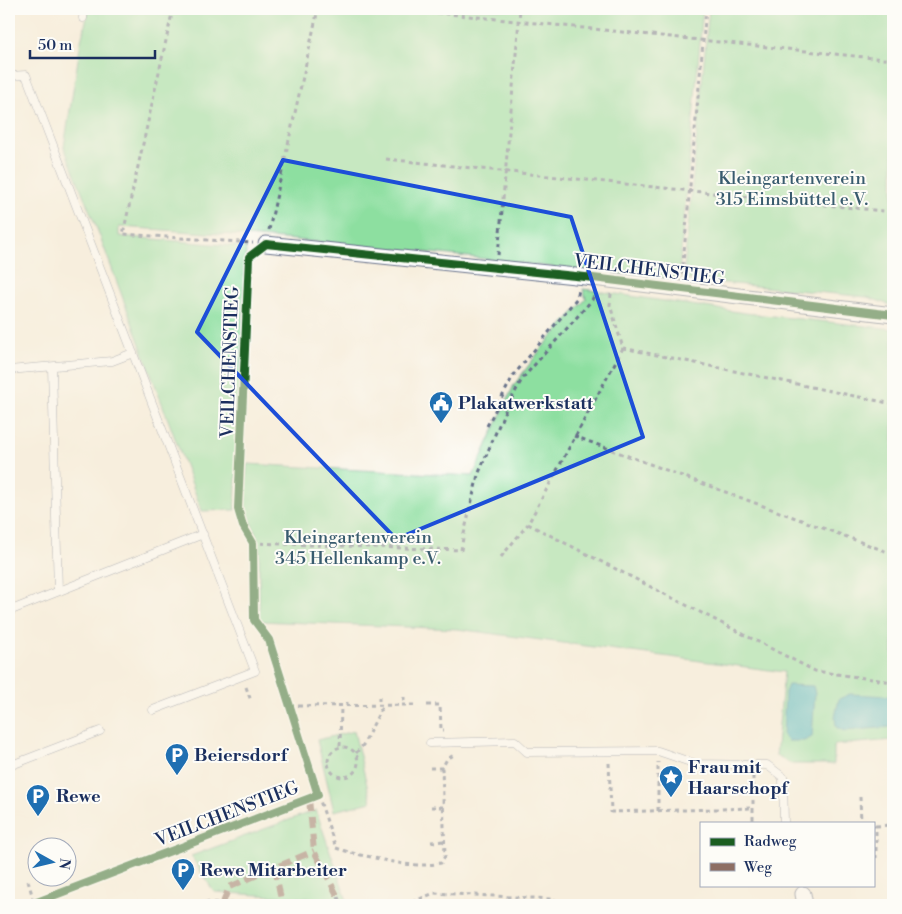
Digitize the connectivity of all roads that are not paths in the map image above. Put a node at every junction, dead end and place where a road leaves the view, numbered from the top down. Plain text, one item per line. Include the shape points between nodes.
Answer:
1 (84, 9) edge
2 (83, 18) dead end
3 (9, 76) edge
4 (266, 244) road end
5 (893, 315) edge
6 (133, 354) junction
7 (52, 367) junction
8 (9, 370) edge
9 (203, 534) junction
10 (58, 591) junction
11 (9, 610) edge
12 (153, 710) dead end
13 (100, 731) dead end
14 (430, 743) dead end
15 (9, 766) edge
16 (784, 822) edge

1 - 2 lane
3 - 6 lane via 26,76
4 - 5 street, VEILCHENSTIEG via 497,267
6 - 7 lane via 112,361
6 - 9 lane
7 - 8 lane
7 - 10 lane
9 - 10 lane
9 - 12 lane via 255,671
10 - 11 lane
13 - 15 lane
14 - 16 lane via 515,741 527,752 658,751 696,764 767,765 783,777

